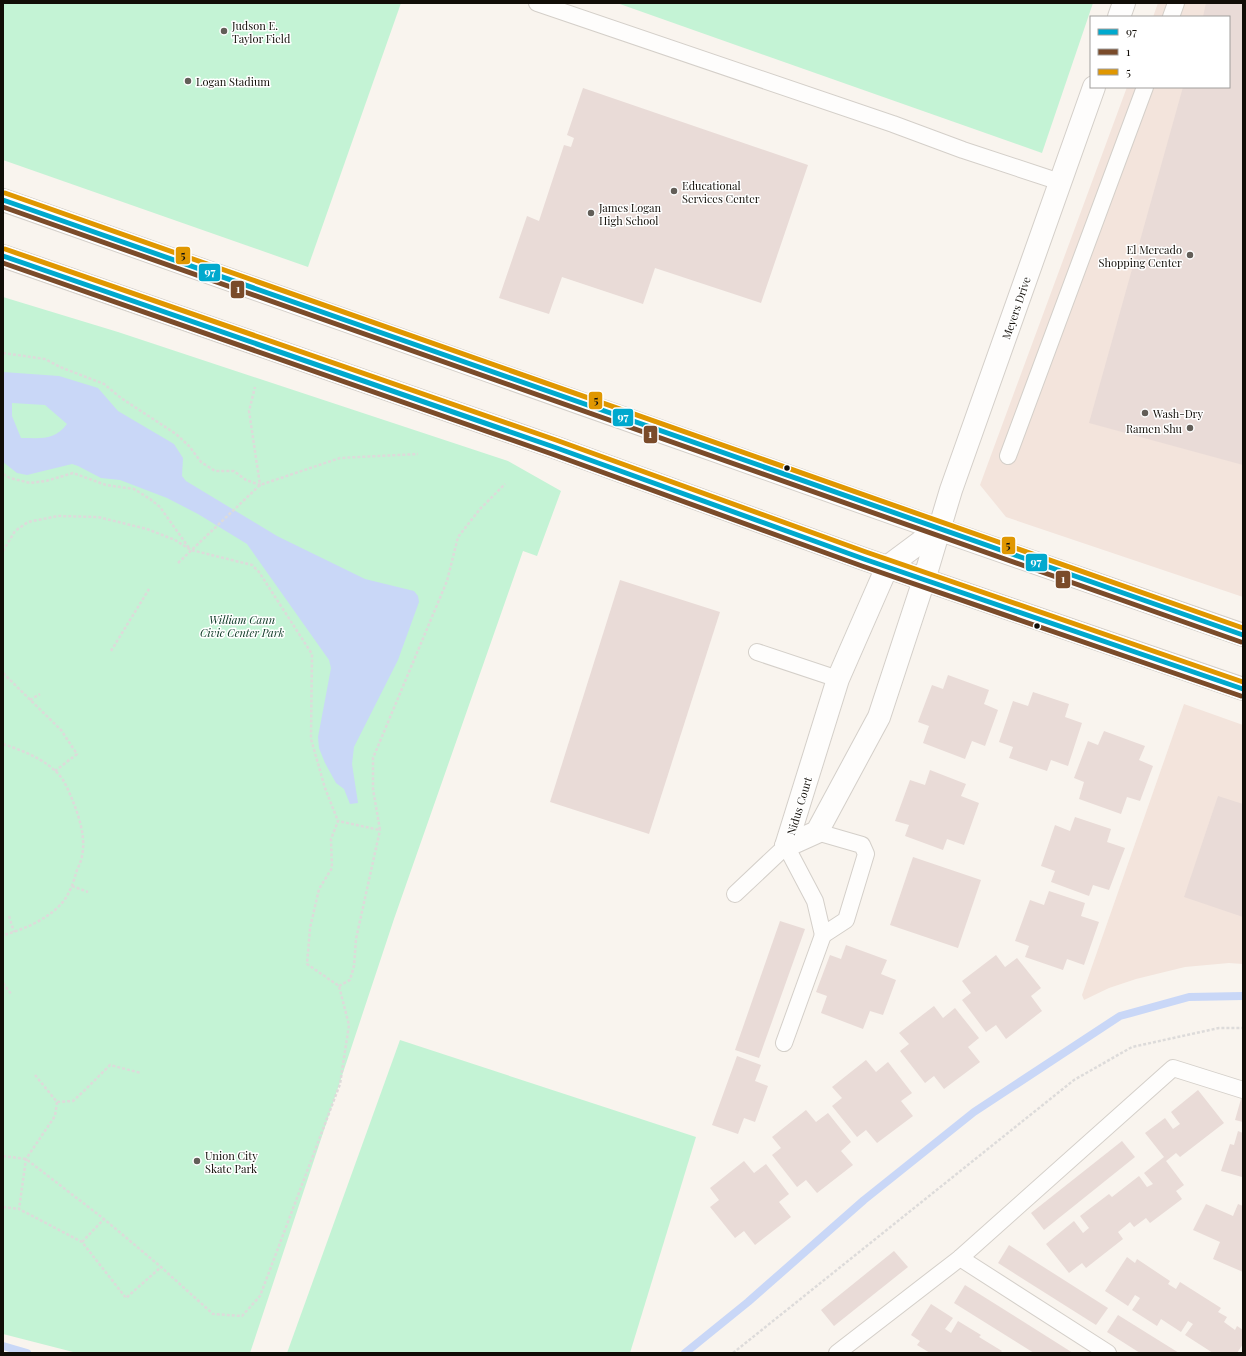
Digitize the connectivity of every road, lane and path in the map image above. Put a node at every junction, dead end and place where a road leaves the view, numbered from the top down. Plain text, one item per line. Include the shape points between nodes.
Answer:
1 (537, 3) edge
2 (1124, 3) edge
3 (1176, 3) edge
4 (1119, 16) edge
5 (1171, 16) edge
6 (1094, 88) edge
7 (1145, 88) edge
8 (1060, 182) junction
9 (3, 200) edge
10 (3, 256) edge
11 (3, 354) edge
12 (255, 387) dead end
13 (418, 454) dead end
14 (1008, 456) dead end
15 (3, 474) edge
16 (505, 484) dead end
17 (260, 485) junction
18 (938, 529) junction
19 (191, 550) junction
20 (3, 551) edge
21 (178, 563) dead end
22 (887, 567) junction
23 (924, 580) junction
24 (149, 589) dead end
25 (1243, 635) edge
26 (111, 651) dead end
27 (757, 652) dead end
28 (3, 673) edge
29 (838, 678) junction
30 (1243, 690) edge
31 (40, 694) dead end
32 (30, 700) junction
33 (3, 744) edge
34 (55, 771) junction
35 (338, 821) junction
36 (380, 830) junction
37 (817, 832) junction
38 (786, 846) junction
39 (72, 886) junction
40 (88, 892) dead end
41 (735, 894) dead end
42 (9, 916) dead end
43 (14, 932) junction
44 (3, 935) edge
45 (823, 935) junction
46 (3, 983) edge
47 (339, 986) junction
48 (11, 994) dead end
49 (1243, 1028) edge
50 (784, 1043) dead end
51 (141, 1073) dead end
52 (35, 1075) dead end
53 (1243, 1090) edge
54 (57, 1102) junction
55 (3, 1156) edge
56 (26, 1159) junction
57 (3, 1207) edge
58 (19, 1209) junction
59 (104, 1218) junction
60 (82, 1242) junction
61 (960, 1258) junction
62 (161, 1267) junction
63 (733, 1353) edge
64 (837, 1353) edge
65 (1108, 1353) edge

1 - 8 lane
2 - 4 main road
3 - 5 lane
6 - 8 main road, Meyers Drive
7 - 14 lane
8 - 18 main road, Meyers Drive
9 - 18 main road
10 - 22 main road via 554,447
11 - 17 path via 46,359 104,384 176,434 201,462 215,470 234,471 246,480
12 - 17 path via 249,411
13 - 17 path via 340,458
15 - 19 path via 30,483 73,473 106,485 134,489 160,507
16 - 36 path via 480,509 458,537 447,581 373,758 373,789
17 - 19 path
18 - 22 main road
18 - 23 main road, Meyers Drive
18 - 25 main road
19 - 20 path via 175,540 140,527 98,517 58,516 28,522 15,531
19 - 21 path
19 - 35 path via 252,565 312,654 311,739 325,788
22 - 23 main road
22 - 29 main road, Nidus Court
23 - 30 main road
23 - 37 main road via 879,717
24 - 26 path
27 - 29 lane
28 - 32 path
29 - 38 main road, Nidus Court
31 - 32 path
32 - 34 path via 61,730 77,754
33 - 34 path via 40,759
34 - 39 path via 66,786 82,829 82,854
35 - 36 path
35 - 47 path via 331,840 332,868 319,889 310,928 307,964
36 - 47 path via 356,939 354,966 350,980
37 - 38 main road, Nidus Court
37 - 45 lane via 862,845 866,854 846,920
38 - 41 lane
38 - 45 lane via 815,901
39 - 40 path
39 - 43 path via 61,904 41,920
42 - 43 path
43 - 44 path
45 - 50 lane
46 - 48 path
47 - 62 path via 349,1025 340,1084 260,1296 242,1316 214,1314
49 - 63 path via 1219,1028 1132,1048 1074,1080
51 - 54 path via 110,1065 73,1101
52 - 54 path
53 - 61 lane via 1173,1068
54 - 56 path via 55,1116
55 - 56 path
56 - 58 path
56 - 59 path
57 - 58 path
58 - 60 path
59 - 60 path
59 - 62 path
60 - 62 path via 126,1298
61 - 64 lane
61 - 65 lane

